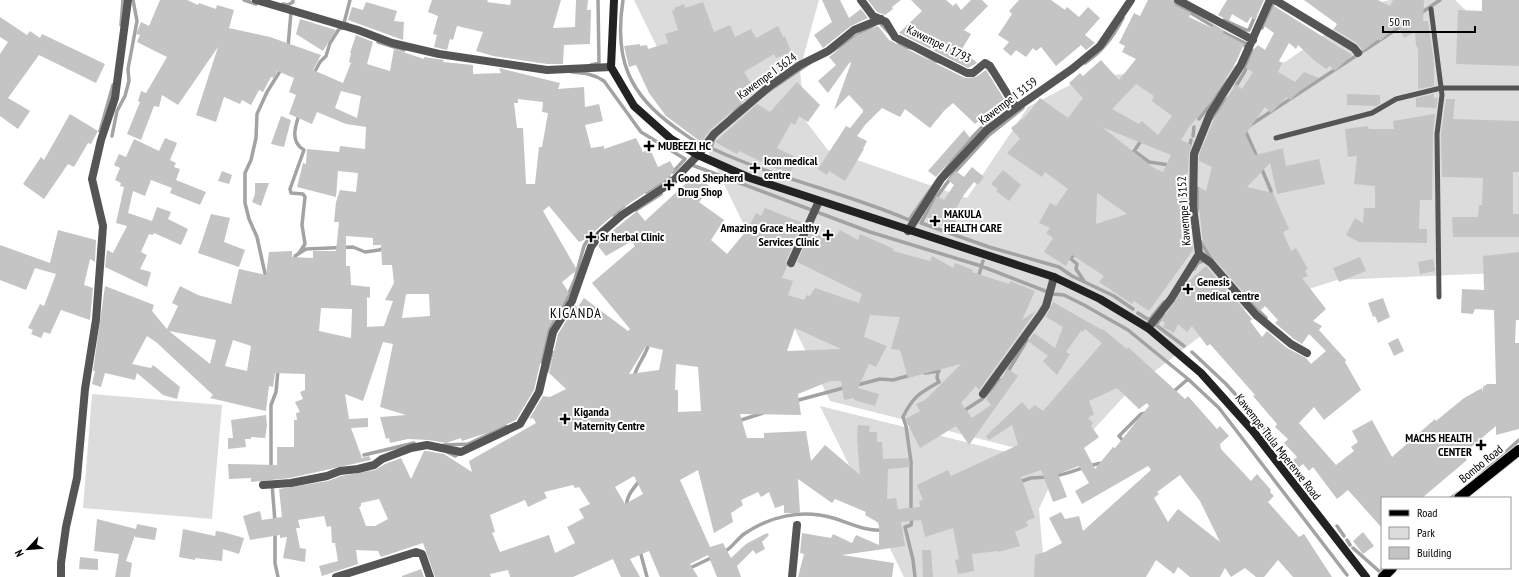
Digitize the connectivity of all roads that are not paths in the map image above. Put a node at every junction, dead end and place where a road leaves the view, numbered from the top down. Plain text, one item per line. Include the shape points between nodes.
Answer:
1 (128, 0) edge
2 (256, 0) edge
3 (614, 0) edge
4 (861, 0) edge
5 (1131, 0) edge
6 (1178, 0) edge
7 (1270, 0) edge
8 (1275, 0) edge
9 (1431, 9) dead end
10 (881, 19) junction
11 (1253, 40) junction
12 (1358, 54) dead end
13 (611, 67) junction
14 (1441, 88) junction
15 (1519, 88) edge
16 (1016, 108) junction
17 (1276, 138) dead end
18 (698, 155) junction
19 (820, 201) junction
20 (908, 231) junction
21 (1199, 254) junction
22 (791, 263) dead end
23 (1054, 277) junction
24 (1439, 297) dead end
25 (1148, 328) junction
26 (1306, 353) dead end
27 (983, 394) dead end
28 (1519, 450) edge
29 (266, 484) dead end
30 (1460, 497) edge
31 (797, 525) dead end
32 (61, 577) edge
33 (336, 577) edge
34 (430, 577) edge
35 (792, 577) edge
36 (1366, 577) edge

1 - 32 street via 115,98 92,179 103,226 96,320
2 - 13 street via 358,30 392,43 439,54 547,70
3 - 13 street
4 - 10 street via 873,16
5 - 16 street, Kawempe I 3159 via 1100,46
6 - 11 street
7 - 11 street, Kawempe I 3152
8 - 12 street via 1354,48
9 - 14 lane
10 - 16 street, Kawempe I 1793 via 886,22 895,37 967,73 973,73 985,63 990,66
10 - 18 street, Kawempe I 3624 via 854,30 828,51 800,65 770,86 714,134
11 - 21 street, Kawempe I 3152 via 1241,66 1210,114 1194,154 1193,207
13 - 18 street, Kawempe Ttula Mpererwe Road via 634,106 671,139
14 - 15 lane
14 - 17 lane via 1396,99 1372,113
14 - 24 lane via 1437,134
16 - 20 street, Kawempe I 3159 via 987,130 941,179
18 - 19 street, Kawempe Ttula Mpererwe Road via 750,178
18 - 29 street, Kawempe I 3624 via 672,182 600,234 591,247 572,301 553,332 539,392 520,424 461,452 427,445 411,448 358,469
19 - 20 street, Kawempe Ttula Mpererwe Road
19 - 22 street
20 - 23 street, Kawempe Ttula Mpererwe Road
21 - 25 street, Kawempe I 3152 via 1171,299
21 - 26 street via 1211,263 1256,314 1291,344
23 - 25 street, Kawempe Ttula Mpererwe Road via 1100,299
23 - 27 street via 1041,314
25 - 36 street, Kawempe Ttula Mpererwe Road via 1201,373 1253,431
28 - 30 main road, Bombo Road
31 - 35 street
33 - 34 street via 416,552 422,554

